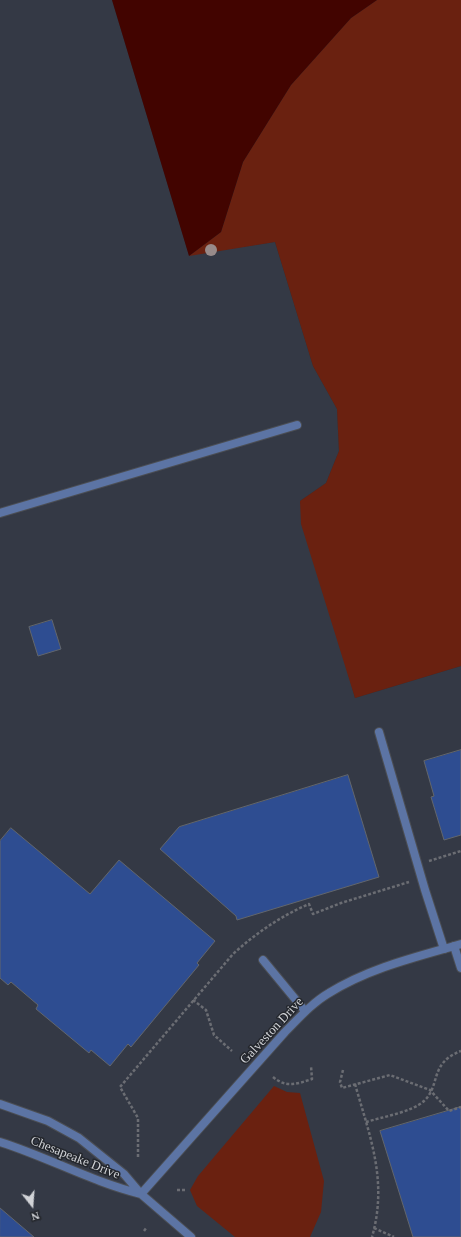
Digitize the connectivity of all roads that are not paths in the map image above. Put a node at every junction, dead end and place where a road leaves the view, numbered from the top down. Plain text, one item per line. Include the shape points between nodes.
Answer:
1 (297, 425) dead end
2 (0, 513) edge
3 (379, 732) dead end
4 (458, 945) edge
5 (444, 949) junction
6 (263, 960) dead end
7 (461, 968) edge
8 (305, 1011) junction
9 (0, 1104) edge
10 (0, 1142) edge
11 (141, 1194) junction
12 (191, 1237) edge

1 - 2 street
3 - 5 street
4 - 5 street, Galveston Drive
4 - 7 street
5 - 8 street, Galveston Drive via 353,979
6 - 8 street
8 - 11 street, Galveston Drive
9 - 11 street, Chesapeake Drive via 48,1121 79,1138 124,1174
10 - 11 street, Chesapeake Drive via 115,1187
11 - 12 street, Chesapeake Drive

